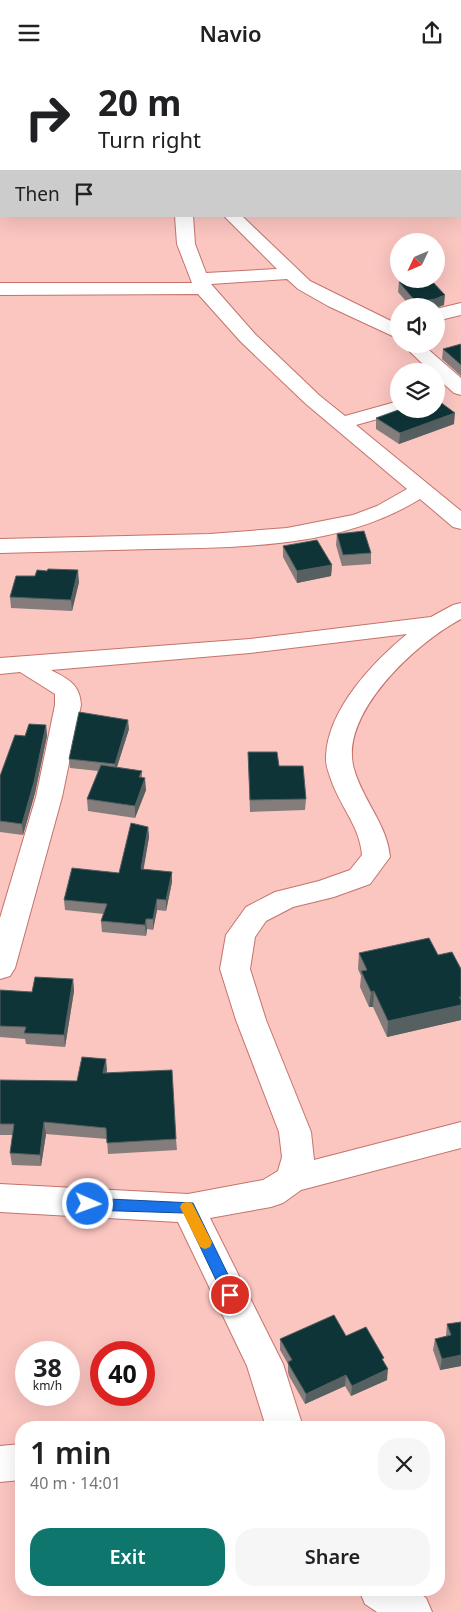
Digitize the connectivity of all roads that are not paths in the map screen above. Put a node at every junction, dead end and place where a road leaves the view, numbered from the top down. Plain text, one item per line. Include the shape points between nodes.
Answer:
1 (184, 217) edge
2 (233, 217) edge
3 (293, 273) junction
4 (202, 284) junction
5 (0, 289) edge
6 (461, 309) edge
7 (445, 313) edge
8 (390, 326) edge
9 (421, 353) edge
10 (461, 389) edge
11 (445, 393) edge
12 (390, 409) edge
13 (341, 423) junction
14 (422, 489) junction
15 (461, 522) edge
16 (0, 546) edge
17 (449, 616) edge
18 (12, 665) edge
19 (0, 968) edge
20 (461, 1135) edge
21 (292, 1179) junction
22 (0, 1198) edge
23 (188, 1207) junction
24 (282, 1421) edge
25 (15, 1463) edge
26 (0, 1464) edge
27 (388, 1596) edge
28 (412, 1612) edge

1 - 4 street via 186,244
2 - 3 street
3 - 4 street
3 - 8 street via 320,295
4 - 5 street
4 - 13 street via 248,338
6 - 7 street
9 - 10 street
10 - 11 street
12 - 13 street
13 - 14 street
14 - 15 street
14 - 16 street via 363,519 328,529 281,536
17 - 18 street via 250,646
17 - 21 street via 394,658 364,693 345,723 338,755 346,785 376,840 376,857 360,877 285,899 256,914 241,935 235,969 250,1020 295,1132 298,1157
18 - 19 street via 63,687 68,694 68,705 49,797
20 - 21 street
21 - 23 street via 271,1193
22 - 23 street
23 - 24 street via 265,1364
25 - 26 street
27 - 28 street

